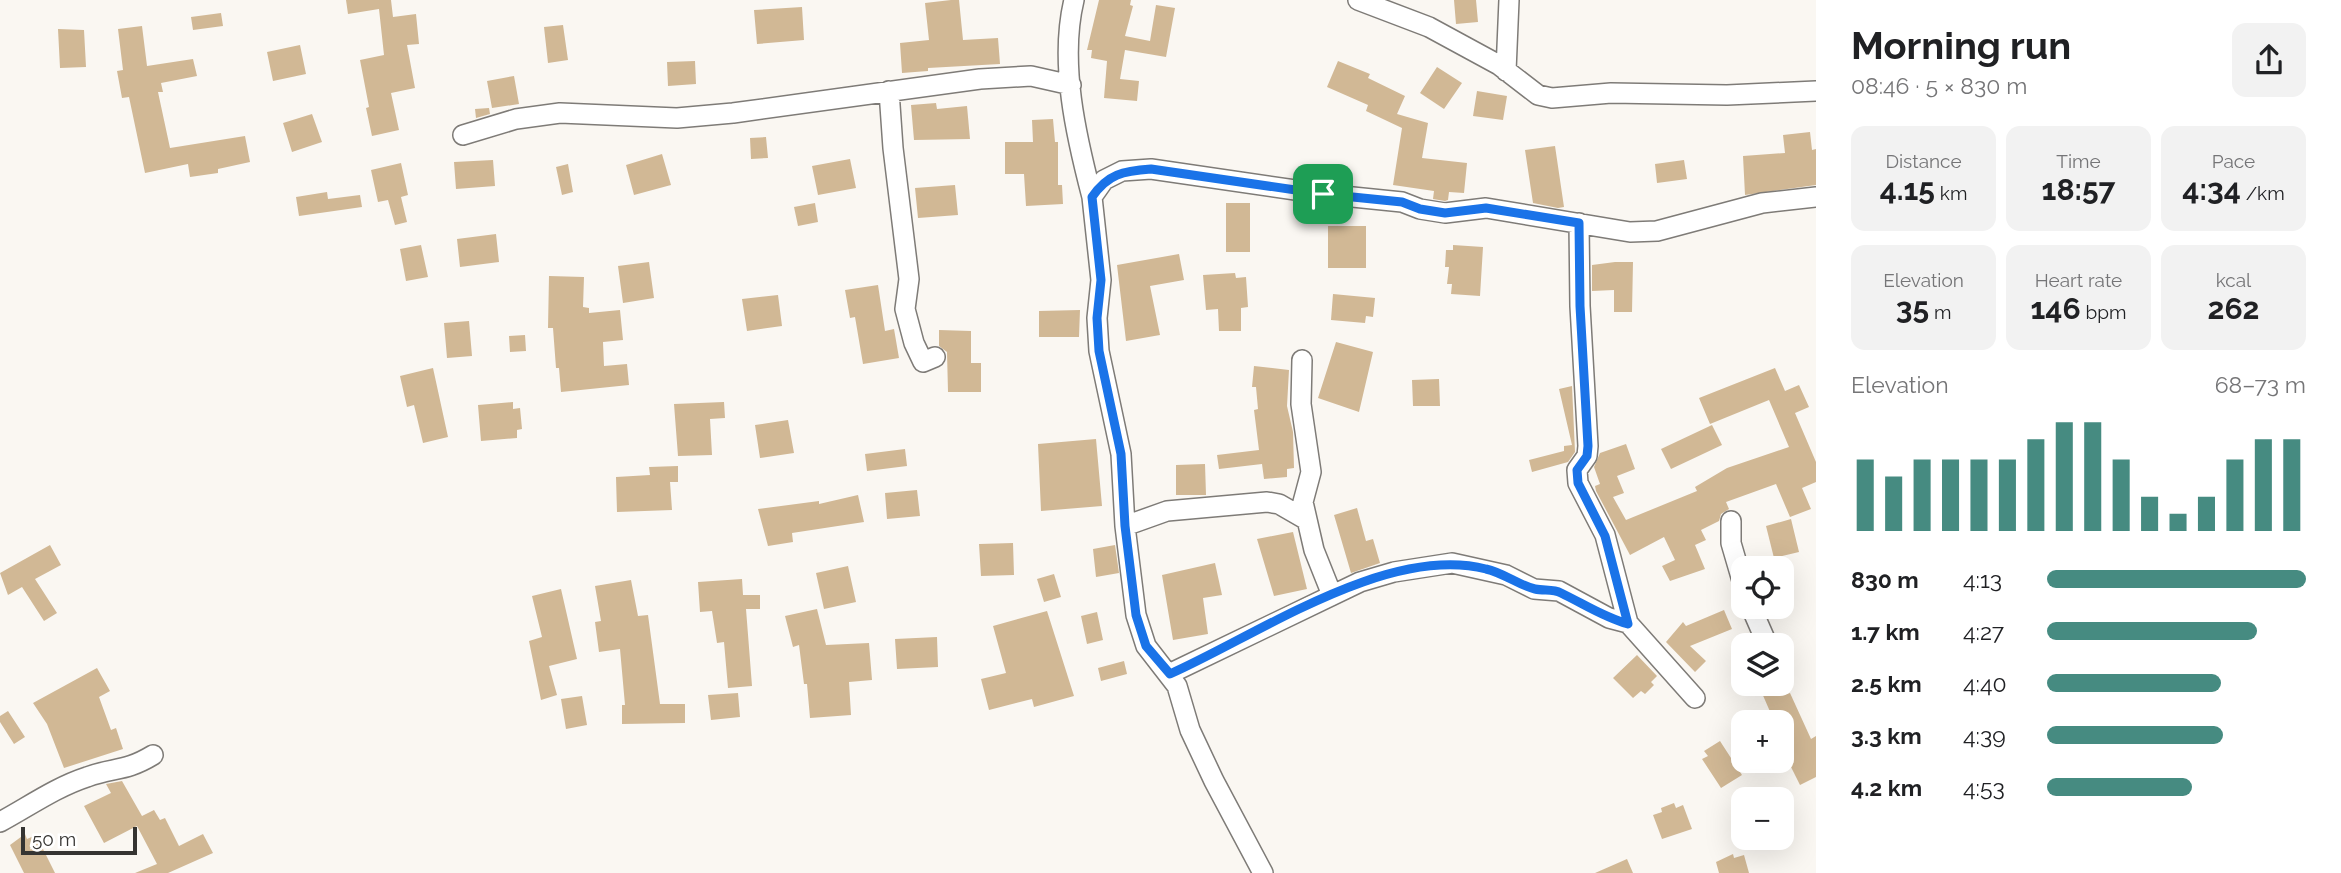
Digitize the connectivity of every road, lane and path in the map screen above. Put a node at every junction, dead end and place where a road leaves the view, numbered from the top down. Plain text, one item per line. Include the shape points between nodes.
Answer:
1 (1074, 0) edge
2 (1358, 0) edge
3 (1509, 0) edge
4 (1506, 71) junction
5 (1071, 85) junction
6 (889, 91) junction
7 (1816, 91) edge
8 (463, 135) dead end
9 (1092, 197) junction
10 (1816, 197) edge
11 (1579, 223) junction
12 (935, 357) dead end
13 (1302, 360) dead end
14 (1305, 519) junction
15 (1731, 522) dead end
16 (1125, 526) junction
17 (1735, 556) edge
18 (1332, 595) junction
19 (1628, 624) junction
20 (1170, 674) junction
21 (1695, 698) dead end
22 (153, 755) dead end
23 (0, 822) edge
24 (1263, 873) edge

1 - 5 street via 1069,20
2 - 4 street via 1429,27
3 - 4 street
4 - 7 street via 1538,94 1552,98
5 - 6 street via 1031,76
5 - 9 street
6 - 8 street via 677,118 560,113 516,119
6 - 12 street via 909,279 905,309 923,362
9 - 11 street via 1104,180 1122,171 1151,169 1402,202 1445,213 1486,208
9 - 16 street via 1101,280 1099,351 1118,433
10 - 11 street via 1762,203 1657,231 1630,232
11 - 19 street via 1588,446 1577,470 1578,483 1605,536
13 - 14 street via 1301,404 1311,472 1303,502
14 - 16 street via 1267,502 1167,511
14 - 18 street
15 - 17 street
16 - 20 street via 1136,615 1146,646
18 - 19 street via 1394,572 1452,562 1506,575 1534,589 1559,591
18 - 20 street
19 - 21 street
20 - 24 street via 1214,781
22 - 23 street via 131,768 88,776

